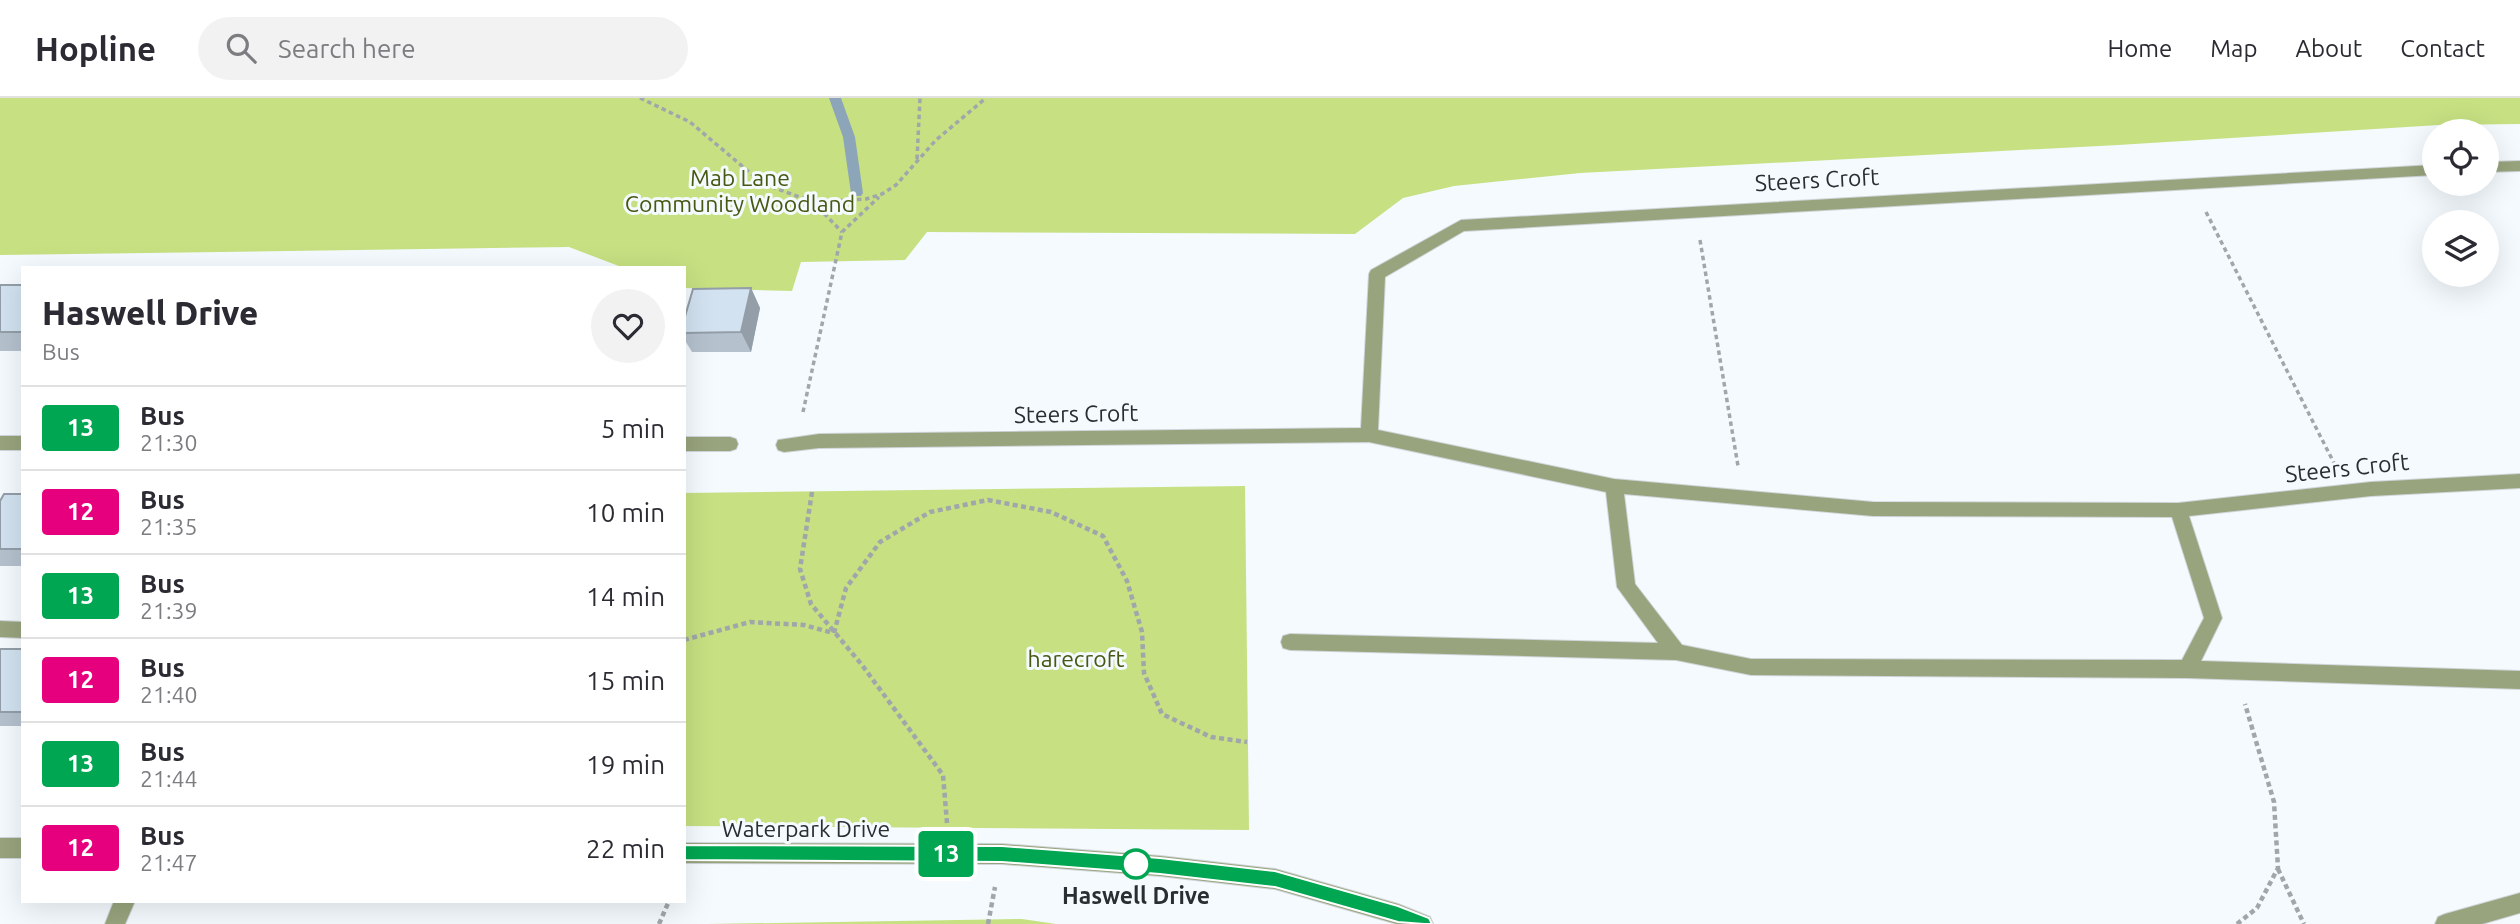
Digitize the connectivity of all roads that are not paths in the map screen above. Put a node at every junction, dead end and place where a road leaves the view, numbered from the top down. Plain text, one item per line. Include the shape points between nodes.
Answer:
1 (2520, 166) edge
2 (2499, 167) edge
3 (2422, 171) edge
4 (1369, 435) junction
5 (0, 443) edge
6 (21, 443) edge
7 (686, 444) edge
8 (730, 444) dead end
9 (790, 444) road end
10 (2520, 481) edge
11 (1614, 486) junction
12 (2178, 510) junction
13 (0, 629) edge
14 (21, 630) edge
15 (1290, 642) dead end
16 (1676, 652) junction
17 (2187, 669) junction
18 (2520, 680) edge
19 (0, 848) edge
20 (21, 848) edge
21 (686, 853) edge
22 (124, 903) edge
23 (2520, 903) edge
24 (115, 924) edge
25 (1423, 924) edge
26 (2445, 924) edge

1 - 2 street
3 - 4 street, Steers Croft via 1461,226 1377,274
4 - 9 street, Steers Croft
4 - 11 street, Steers Croft
5 - 6 street
7 - 8 street
10 - 12 street, Steers Croft via 2348,491
11 - 12 street, Steers Croft via 1873,509
11 - 16 street via 1626,587
12 - 17 street via 2213,618
13 - 14 street
15 - 16 street
16 - 17 street via 1751,667
17 - 18 street
19 - 20 street
21 - 25 street, Waterpark Drive via 1002,854 1160,866 1275,879
22 - 24 street
23 - 26 street

